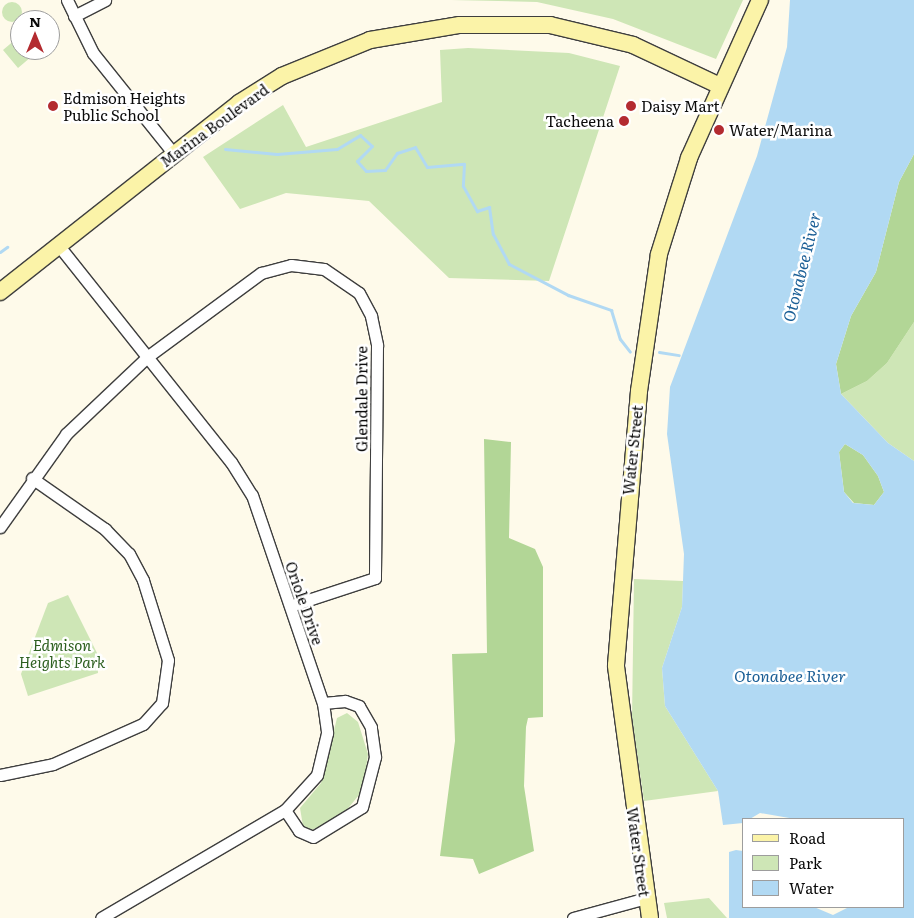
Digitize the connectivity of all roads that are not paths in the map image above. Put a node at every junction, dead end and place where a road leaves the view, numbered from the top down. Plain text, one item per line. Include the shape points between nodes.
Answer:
1 (67, 0) edge
2 (105, 0) edge
3 (760, 0) edge
4 (74, 16) junction
5 (720, 86) junction
6 (173, 153) junction
7 (58, 246) junction
8 (0, 292) edge
9 (147, 358) junction
10 (32, 478) junction
11 (0, 528) edge
12 (290, 606) junction
13 (323, 703) junction
14 (0, 775) edge
15 (285, 810) junction
16 (646, 898) junction
17 (101, 918) edge
18 (573, 918) edge
19 (650, 918) edge

1 - 4 street
2 - 4 street
3 - 5 main road, Water Street
4 - 6 street via 94,53
5 - 6 main road, Marina Boulevard via 633,45 550,25 460,25 370,40 325,56 239,103
5 - 16 main road, Water Street via 689,158 659,254 628,488 616,664
6 - 7 main road, Marina Boulevard
7 - 8 main road, Marina Boulevard
7 - 9 street, Oriole Drive
9 - 10 street via 66,434
9 - 12 street, Oriole Drive via 231,462 252,495
9 - 12 street, Glendale Drive via 261,273 291,265 324,269 358,293 371,316 377,345 375,578
10 - 11 street
10 - 14 street via 105,529 129,554 143,580 168,660 162,703 143,724 53,764
12 - 13 street, Oriole Drive
13 - 15 street, Oriole Drive via 327,733 317,775
13 - 15 street via 345,701 359,706 371,727 375,757 362,808 313,837 299,831
15 - 17 street, Oriole Drive
16 - 18 street
16 - 19 main road, Water Street

